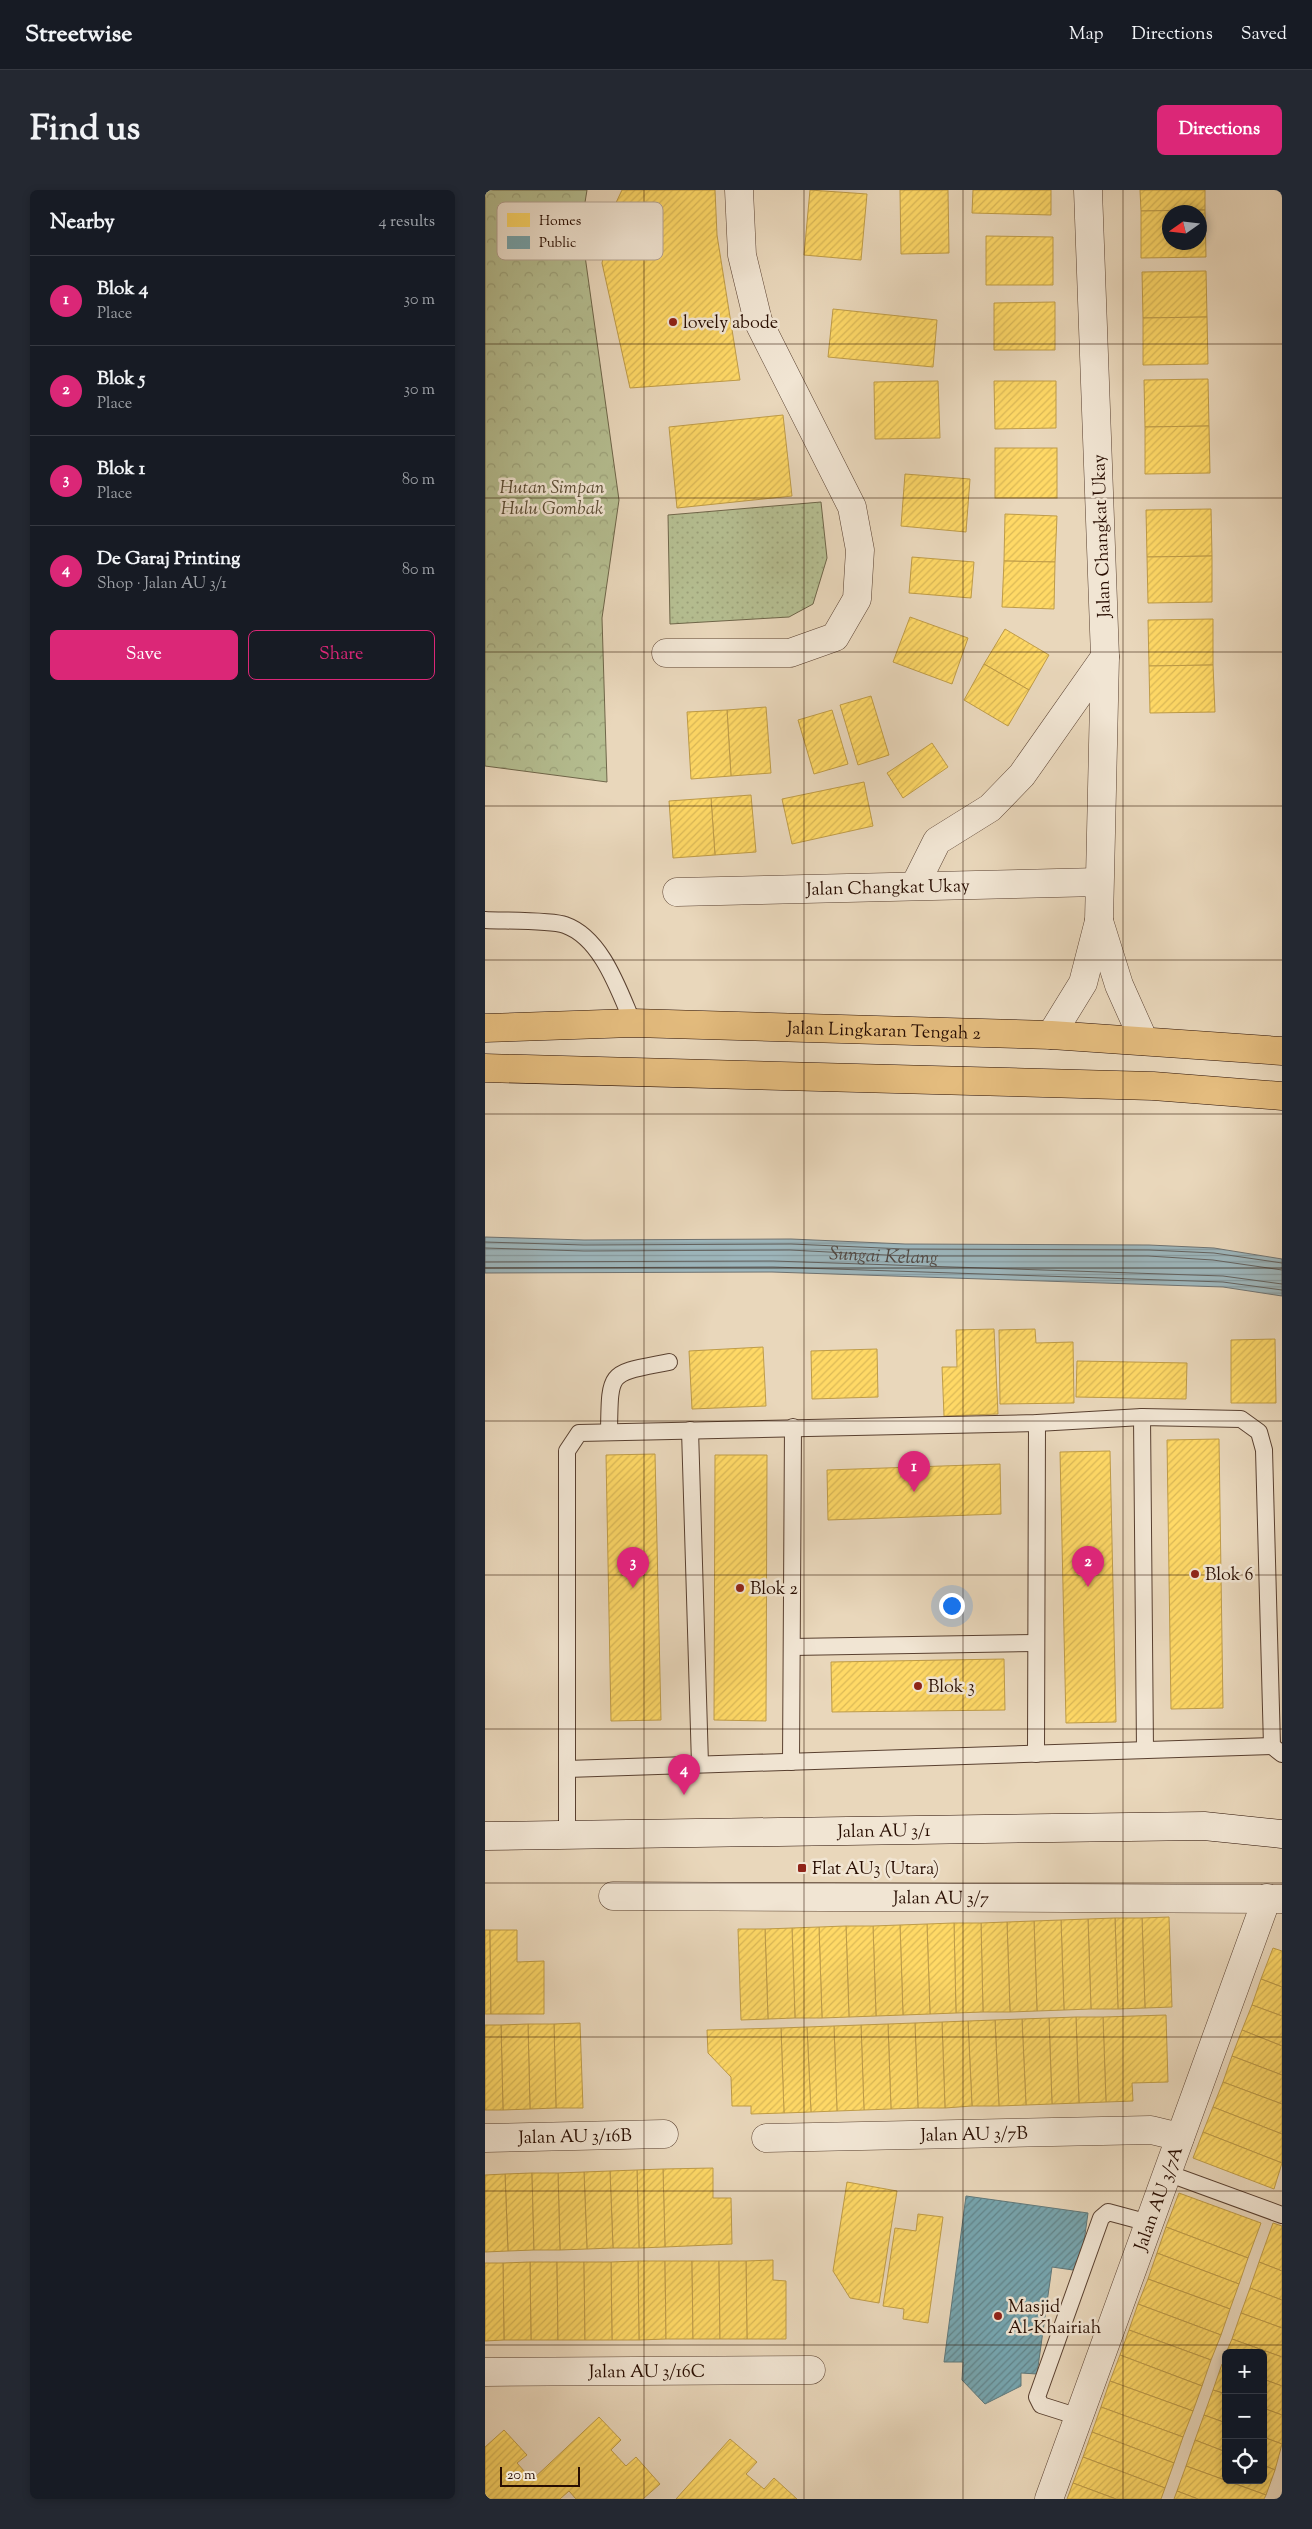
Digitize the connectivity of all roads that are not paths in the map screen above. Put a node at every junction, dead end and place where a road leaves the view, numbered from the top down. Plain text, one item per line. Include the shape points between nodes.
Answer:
1 (739, 190) edge
2 (1088, 190) edge
3 (666, 652) dead end
4 (1105, 656) junction
5 (1099, 882) junction
6 (915, 884) junction
7 (677, 892) dead end
8 (485, 920) edge
9 (1099, 921) junction
10 (633, 1023) junction
11 (485, 1028) edge
12 (1051, 1035) junction
13 (1144, 1041) junction
14 (1282, 1051) edge
15 (485, 1068) edge
16 (1282, 1096) edge
17 (669, 1362) dead end
18 (1142, 1417) junction
19 (1037, 1423) junction
20 (793, 1427) junction
21 (690, 1430) junction
22 (609, 1432) junction
23 (1036, 1643) junction
24 (792, 1647) junction
25 (1145, 1750) junction
26 (1277, 1750) edge
27 (1036, 1754) junction
28 (791, 1762) junction
29 (700, 1764) junction
30 (567, 1769) junction
31 (567, 1834) junction
32 (1282, 1834) edge
33 (485, 1836) edge
34 (613, 1896) dead end
35 (1274, 1899) edge
36 (665, 2134) dead end
37 (485, 2138) edge
38 (766, 2138) dead end
39 (1180, 2138) junction
40 (1167, 2173) junction
41 (1282, 2215) edge
42 (1149, 2223) junction
43 (811, 2370) dead end
44 (485, 2372) edge
45 (1079, 2417) junction
46 (1049, 2499) edge

1 - 3 street via 742,255 758,321 852,507 860,550 857,599 835,637 790,653
2 - 4 street, Jalan Changkat Ukay
4 - 5 street, Jalan Changkat Ukay
4 - 6 street via 1022,775 990,808 937,840
5 - 6 street, Jalan Changkat Ukay
5 - 9 street, Jalan Changkat Ukay
6 - 7 street, Jalan Changkat Ukay
8 - 10 lane via 565,924 582,934 607,965
9 - 12 street, Jalan Changkat Ukay via 1083,983
9 - 13 street, Jalan Changkat Ukay via 1119,985
10 - 11 highway, Jalan Lingkaran Tengah 2
10 - 12 highway, Jalan Lingkaran Tengah 2
12 - 13 highway, Jalan Lingkaran Tengah 2
13 - 14 highway, Jalan Lingkaran Tengah 2
15 - 16 highway via 1153,1086
17 - 22 lane via 618,1374 609,1388
18 - 19 lane
18 - 25 lane
18 - 26 lane via 1241,1419 1259,1432 1263,1450
19 - 20 lane
19 - 23 lane
20 - 21 lane
20 - 24 lane
21 - 22 lane
21 - 29 lane
22 - 30 lane via 579,1432 567,1452
23 - 24 lane
23 - 27 lane
24 - 28 lane
25 - 26 lane
25 - 27 lane
27 - 28 lane
28 - 29 lane
29 - 30 lane
30 - 31 lane
31 - 32 street, Jalan AU 3/1 via 1204,1826
31 - 33 street, Jalan AU 3/1
34 - 35 street, Jalan AU 3/7
35 - 39 street, Jalan AU 3/7A
36 - 37 street, Jalan AU 3/16B
38 - 39 street, Jalan AU 3/7B via 1151,2130
39 - 40 street, Jalan AU 3/7A
40 - 41 lane
40 - 42 street, Jalan AU 3/7A
42 - 45 street, Jalan AU 3/7A
42 - 45 lane via 1108,2212 1101,2218 1037,2397 1041,2405
43 - 44 street, Jalan AU 3/16C
45 - 46 street, Jalan AU 3/7A

